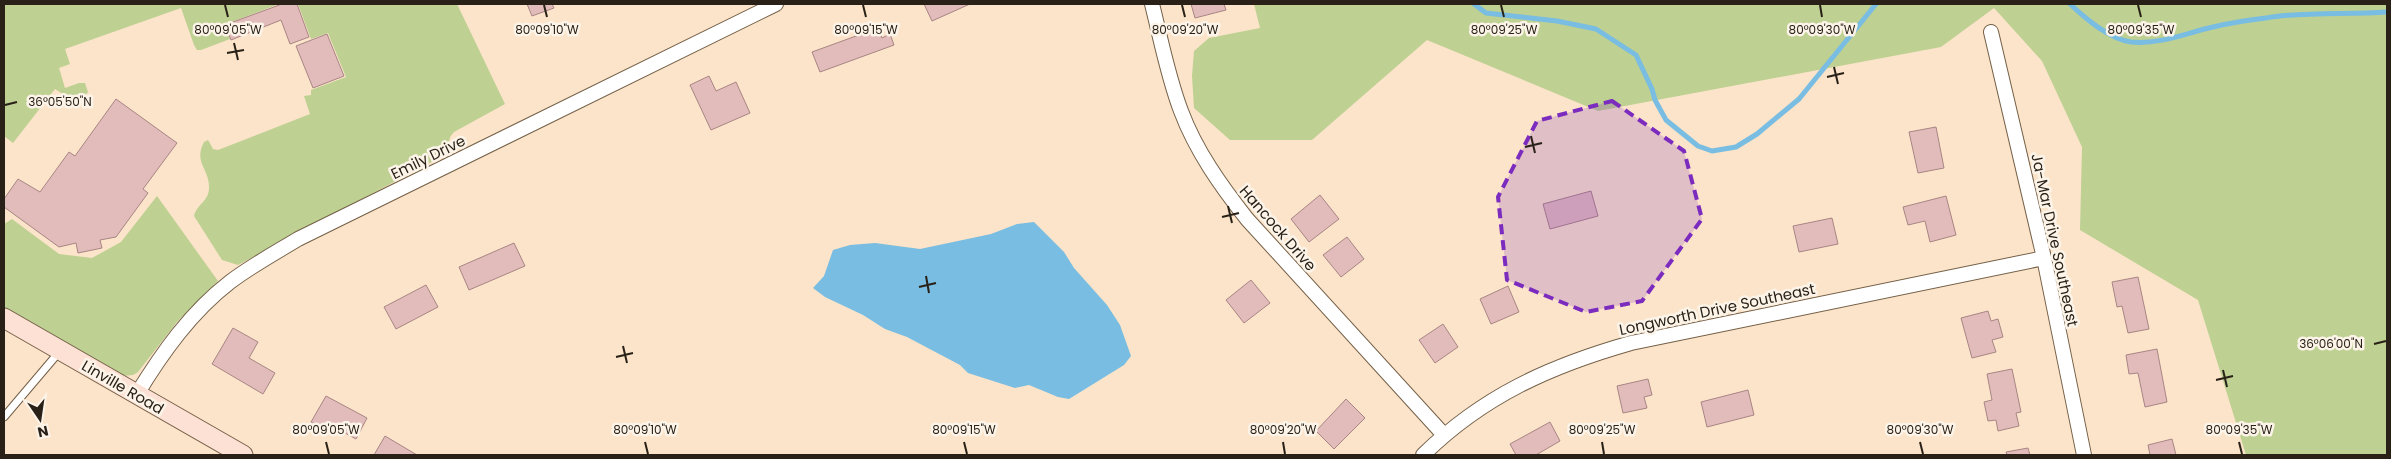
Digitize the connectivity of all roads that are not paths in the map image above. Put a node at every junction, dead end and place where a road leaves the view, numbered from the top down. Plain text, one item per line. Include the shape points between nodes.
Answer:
1 (776, 4) edge
2 (1152, 4) edge
3 (1991, 32) dead end
4 (2044, 258) junction
5 (4, 318) edge
6 (61, 351) junction
7 (137, 394) junction
8 (4, 417) edge
9 (1444, 435) junction
10 (243, 455) edge
11 (1423, 455) edge
12 (2084, 455) edge

1 - 7 street, Emily Drive via 298,239 260,262 205,304 158,360
2 - 9 street, Hancock Drive via 1182,113 1222,187 1246,219
3 - 4 street, Ja-Mar Drive Southeast
4 - 9 street, Longworth Drive Southeast via 1630,343 1591,354 1514,386
4 - 12 street, Ja-Mar Drive Southeast
5 - 6 main road, Linville Road
6 - 7 main road, Linville Road
6 - 8 lane
7 - 10 main road, Linville Road
9 - 11 street, Longworth Drive Southeast

